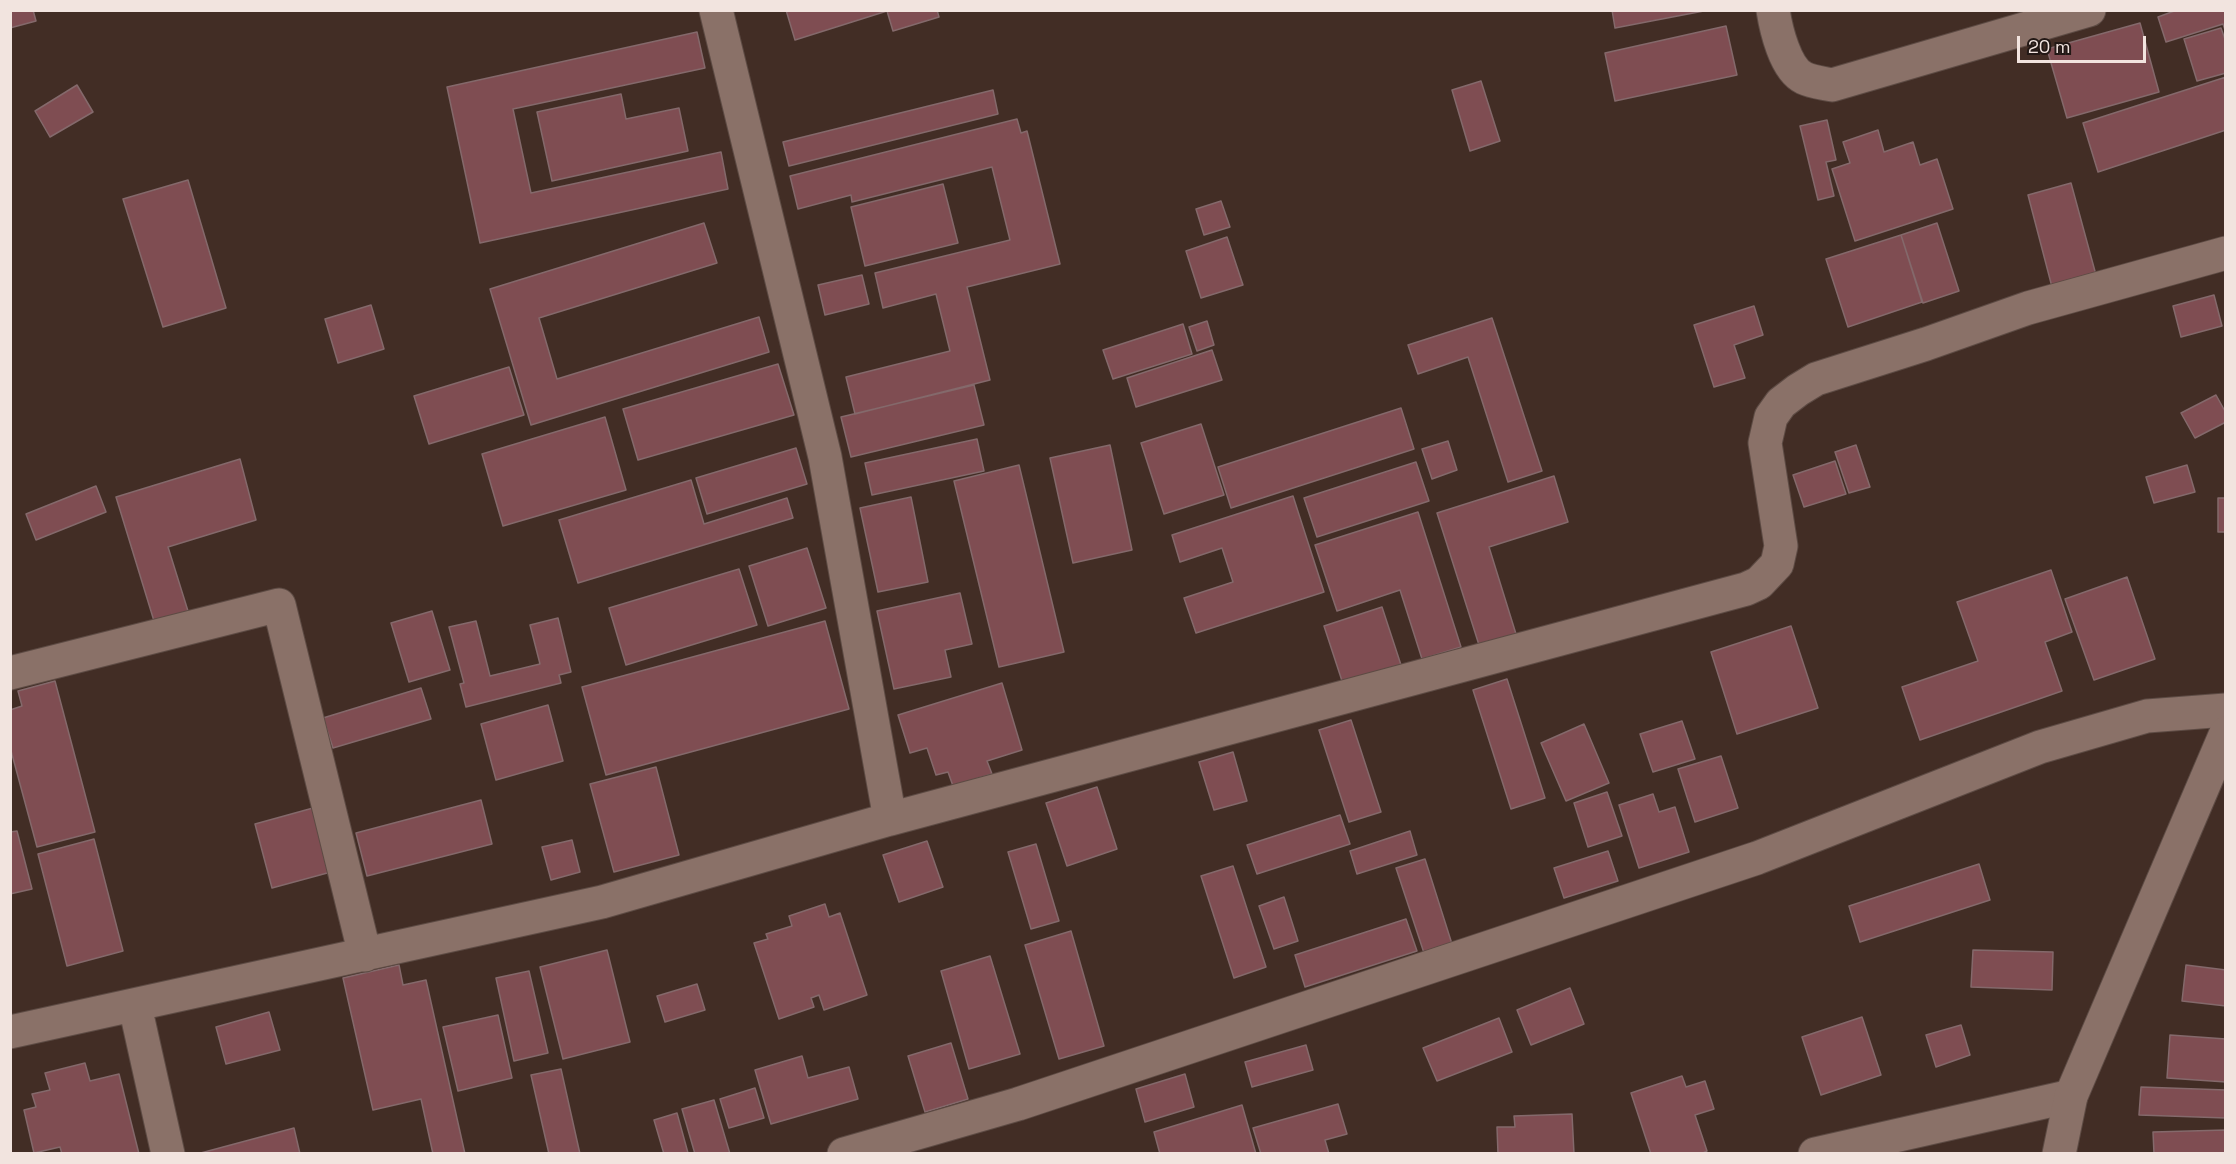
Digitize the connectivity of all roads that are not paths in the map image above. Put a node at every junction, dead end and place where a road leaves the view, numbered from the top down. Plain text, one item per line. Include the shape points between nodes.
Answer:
1 (716, 10) edge
2 (1773, 10) edge
3 (2089, 10) edge
4 (2226, 253) edge
5 (10, 673) edge
6 (2226, 710) edge
7 (2226, 733) edge
8 (890, 819) junction
9 (365, 955) junction
10 (135, 1006) junction
11 (10, 1032) edge
12 (2071, 1096) junction
13 (168, 1154) edge
14 (844, 1154) edge
15 (1815, 1154) edge
16 (2059, 1154) edge

1 - 8 street via 825,457
2 - 3 street via 1788,60 1803,78 1832,85
4 - 8 street via 2028,308 1816,379 1798,390 1771,417 1765,443 1781,546 1777,564 1759,583 1746,589
5 - 9 street via 279,605
6 - 14 street via 2147,716 2040,747 1757,858 1018,1104
7 - 12 street
8 - 9 street via 602,902
9 - 10 street
10 - 11 street
10 - 13 street
12 - 15 street
12 - 16 street

